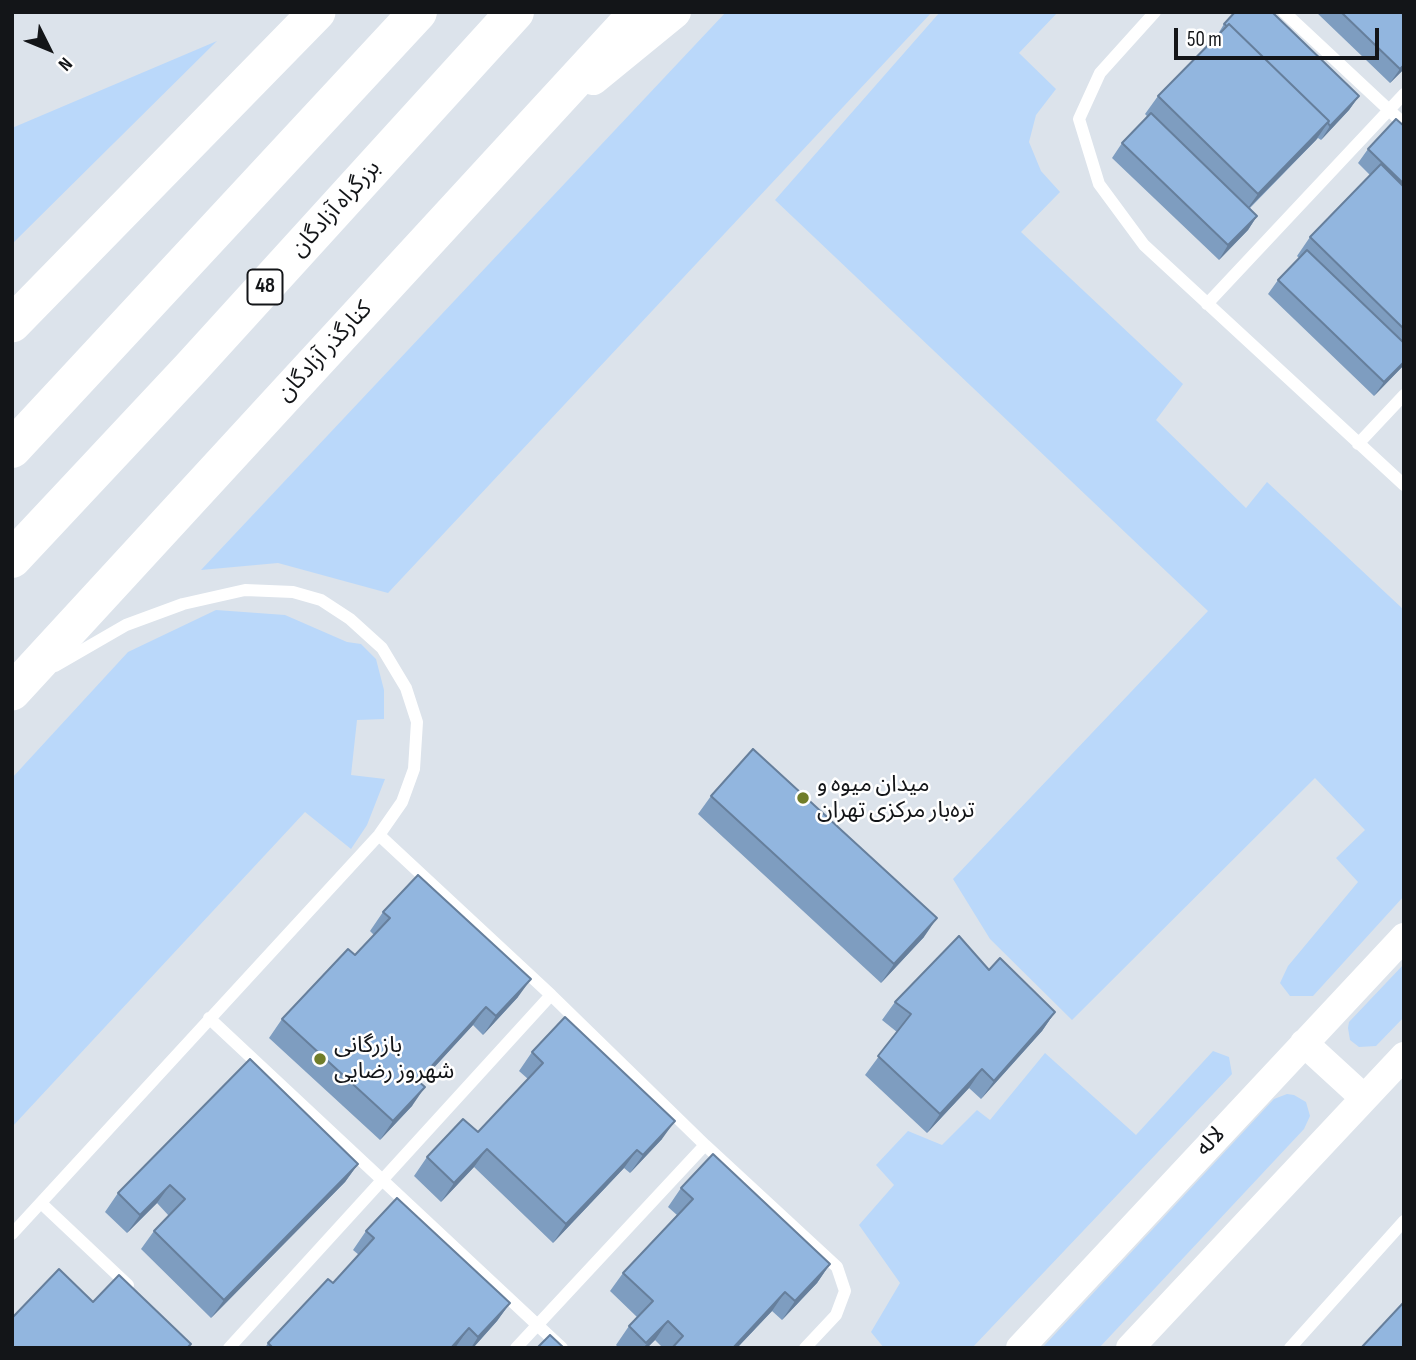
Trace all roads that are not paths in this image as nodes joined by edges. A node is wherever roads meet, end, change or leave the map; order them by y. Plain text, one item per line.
1 (317, 12) edge
2 (418, 12) edge
3 (515, 12) edge
4 (639, 12) edge
5 (675, 12) edge
6 (1155, 12) edge
7 (1283, 12) edge
8 (1404, 94) edge
9 (1389, 110) junction
10 (1404, 124) edge
11 (527, 133) junction
12 (1207, 304) junction
13 (12, 324) edge
14 (1404, 395) edge
15 (1358, 444) junction
16 (12, 449) edge
17 (1404, 485) edge
18 (12, 559) edge
19 (14, 691) edge
20 (379, 835) junction
21 (1404, 937) edge
22 (551, 995) junction
23 (209, 1018) junction
24 (1304, 1043) junction
25 (1404, 1056) edge
26 (1364, 1098) junction
27 (705, 1145) junction
28 (382, 1180) junction
29 (41, 1203) junction
30 (1404, 1221) edge
31 (12, 1234) edge
32 (137, 1293) edge
33 (537, 1325) junction
34 (229, 1348) edge
35 (516, 1348) edge
36 (562, 1348) edge
37 (805, 1348) edge
38 (1020, 1348) edge
39 (1130, 1348) edge
40 (1290, 1348) edge

1 - 13 main road
2 - 16 highway
3 - 18 highway, بزرگراه آزادگان / 48
4 - 11 main road, کنارگذر آزادگان
5 - 11 main road
6 - 12 lane
7 - 9 lane
8 - 9 lane
9 - 10 lane
9 - 12 lane
11 - 19 main road, کنارگذر آزادگان
12 - 15 lane
14 - 15 lane
15 - 17 lane
19 - 20 lane
20 - 22 lane
20 - 23 lane
21 - 24 street, لاله
22 - 27 lane
22 - 28 lane
23 - 28 lane
23 - 29 lane
24 - 26 street
24 - 38 street, لاله
25 - 26 street
26 - 39 street
27 - 33 lane
27 - 37 lane
28 - 33 lane
28 - 34 lane
29 - 31 lane
29 - 32 lane
30 - 40 lane
33 - 35 lane
33 - 36 lane

